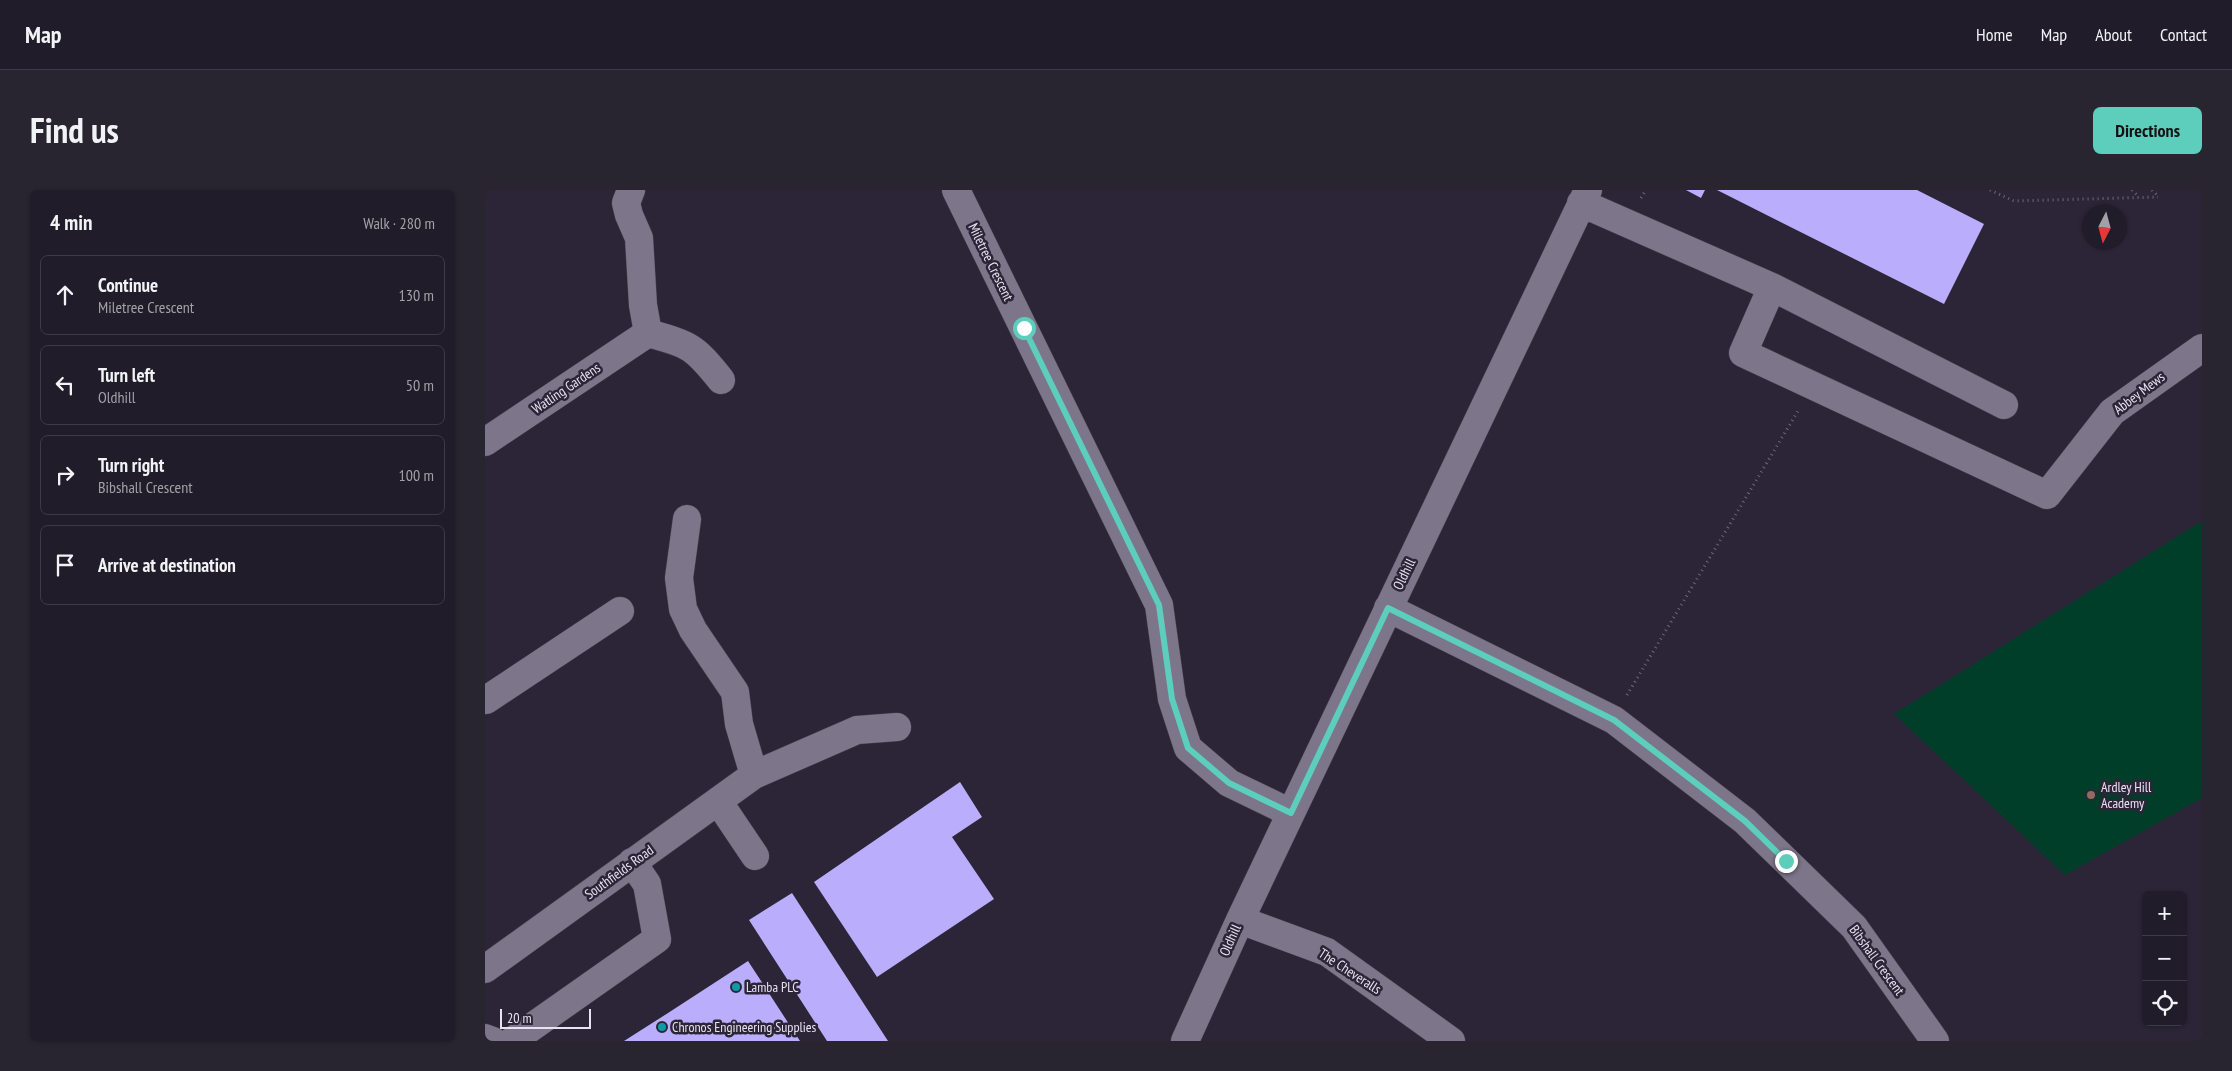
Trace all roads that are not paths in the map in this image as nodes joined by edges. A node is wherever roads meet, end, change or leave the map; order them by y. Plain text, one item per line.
1 (631, 190) edge
2 (956, 190) edge
3 (1585, 196) edge
4 (1772, 287) junction
5 (647, 333) junction
6 (2202, 348) edge
7 (721, 380) dead end
8 (2005, 405) dead end
9 (485, 442) edge
10 (687, 518) dead end
11 (1388, 608) junction
12 (620, 611) dead end
13 (485, 700) edge
14 (897, 727) dead end
15 (754, 775) junction
16 (718, 801) junction
17 (1291, 813) junction
18 (755, 856) dead end
19 (632, 862) junction
20 (1240, 920) junction
21 (485, 969) edge
22 (485, 1038) edge
23 (493, 1041) edge
24 (512, 1041) edge
25 (1185, 1041) edge
26 (1451, 1041) edge
27 (1935, 1041) edge

1 - 5 street
2 - 17 street, Miletree Crescent
3 - 4 street
3 - 11 street, Oldhill
4 - 6 street, Abbey Mews
4 - 8 street
5 - 7 street
5 - 9 street, Watling Gardens
10 - 15 street
11 - 17 street, Oldhill
11 - 27 street, Bibshall Crescent
12 - 13 street
14 - 15 street, Southfields Road
15 - 16 street, Southfields Road
16 - 18 street
16 - 19 street, Southfields Road
17 - 20 street, Oldhill
19 - 21 street, Southfields Road
19 - 24 street
20 - 25 street, Oldhill
20 - 26 street, The Cheveralls
22 - 23 street

